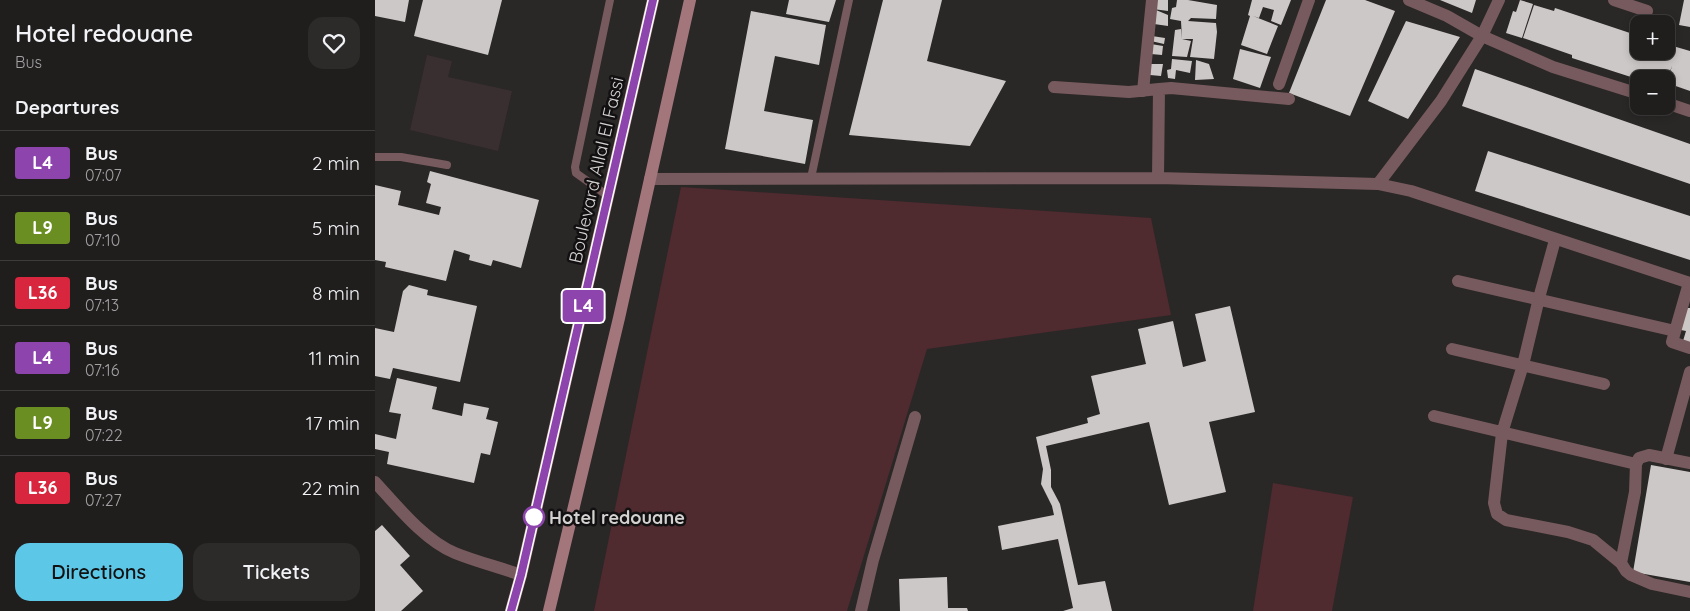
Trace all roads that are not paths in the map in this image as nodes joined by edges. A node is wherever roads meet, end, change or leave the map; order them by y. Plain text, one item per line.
1 (610, 0) edge
2 (653, 0) edge
3 (690, 0) edge
4 (849, 0) edge
5 (1152, 0) edge
6 (1309, 0) edge
7 (1409, 0) edge
8 (1499, 0) edge
9 (1614, 0) edge
10 (1647, 11) dead end
11 (1482, 36) junction
12 (1279, 84) dead end
13 (1054, 87) dead end
14 (1159, 89) junction
15 (1630, 91) edge
16 (1143, 92) junction
17 (1289, 99) dead end
18 (1675, 106) edge
19 (1690, 111) edge
20 (375, 157) edge
21 (447, 165) dead end
22 (811, 178) junction
23 (1158, 178) junction
24 (649, 179) junction
25 (1378, 184) junction
26 (608, 196) junction
27 (1555, 240) junction
28 (1457, 281) dead end
29 (1690, 283) edge
30 (1539, 298) junction
31 (1675, 331) junction
32 (1690, 348) edge
33 (1452, 349) dead end
34 (1523, 365) junction
35 (1690, 372) edge
36 (1604, 384) dead end
37 (1434, 416) dead end
38 (915, 417) dead end
39 (1502, 433) junction
40 (1666, 459) junction
41 (1690, 463) edge
42 (1636, 464) junction
43 (375, 482) edge
44 (1621, 563) junction
45 (521, 575) junction
46 (1690, 592) edge
47 (511, 611) edge
48 (549, 611) edge
49 (861, 611) edge

1 - 26 lane
2 - 26 main road, Boulevard Allal El Fassi
3 - 24 main road
4 - 22 lane
5 - 16 street
6 - 12 street
7 - 11 street
8 - 11 street
9 - 10 street
11 - 15 street
11 - 25 street
13 - 16 street
14 - 16 street
14 - 17 street
14 - 23 street
18 - 19 street
20 - 21 lane
22 - 23 street
22 - 24 street
23 - 25 street
24 - 48 main road
25 - 27 street
26 - 45 main road, Boulevard Allal El Fassi
27 - 29 street
27 - 30 street
28 - 30 street
29 - 31 street
30 - 31 street
30 - 34 street
31 - 32 street
33 - 34 street
34 - 36 street
34 - 39 street
35 - 40 street
37 - 39 street
38 - 49 street
39 - 42 street
39 - 44 street
40 - 41 street
40 - 42 street
42 - 44 street
43 - 45 street
44 - 46 street
45 - 47 main road, Boulevard Allal El Fassi

